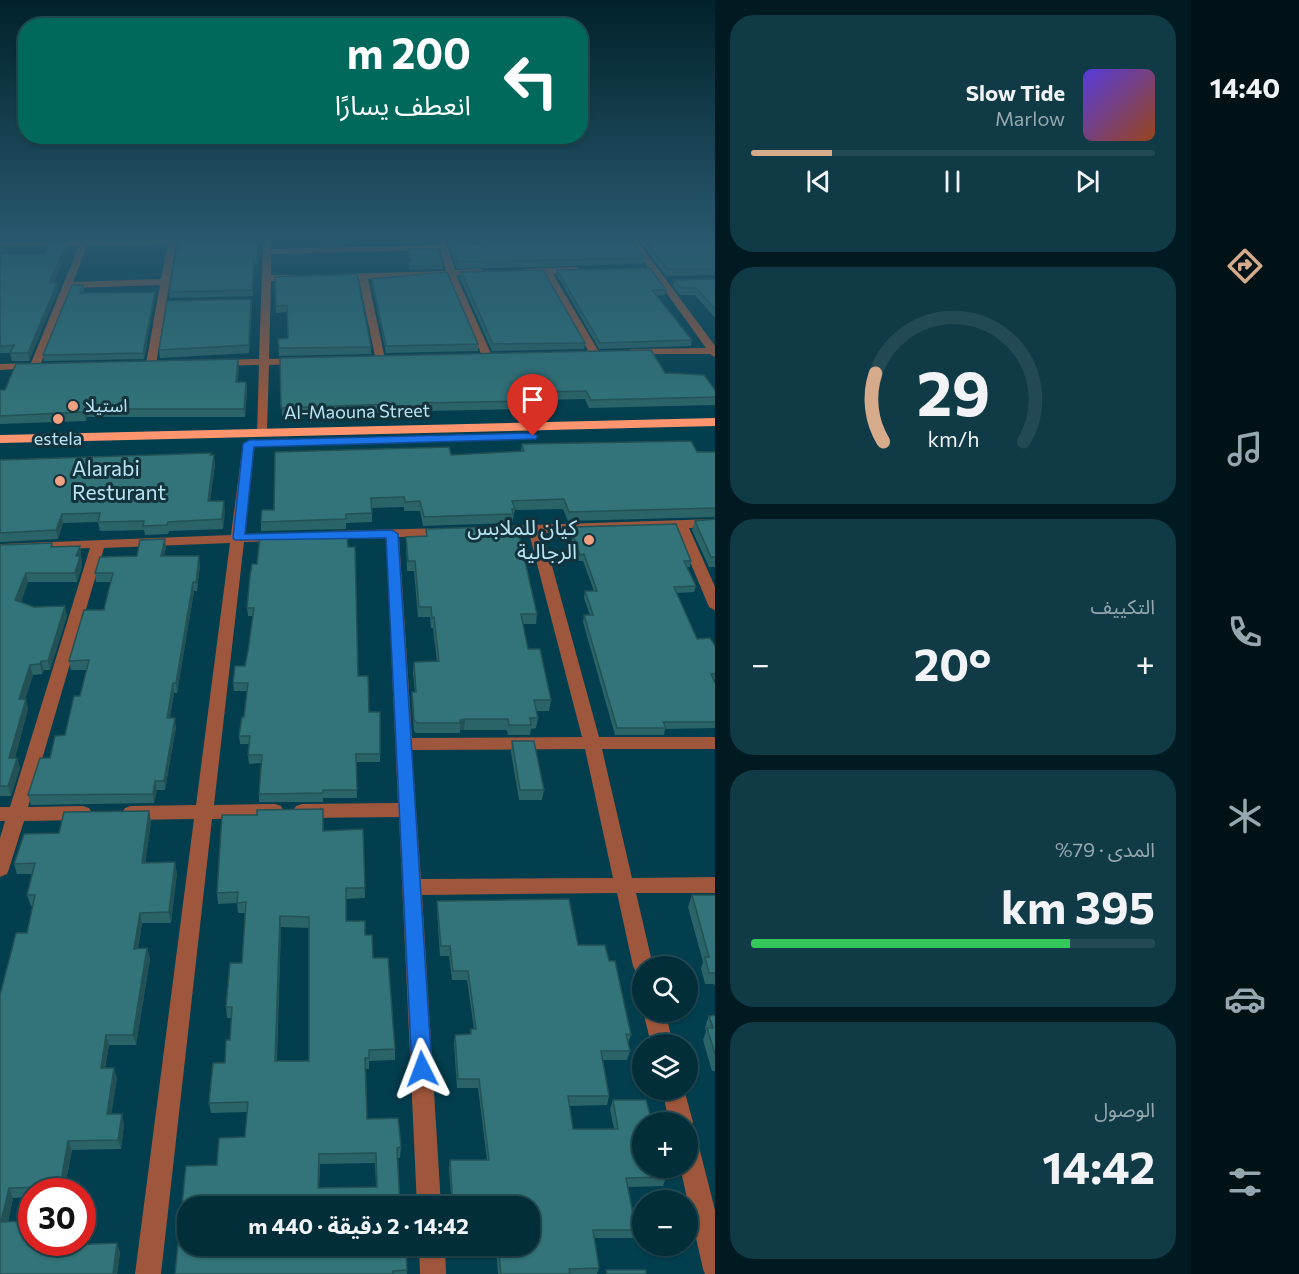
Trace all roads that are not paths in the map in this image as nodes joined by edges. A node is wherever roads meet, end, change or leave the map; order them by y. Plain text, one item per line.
1 (62, 297) edge
2 (163, 297) edge
3 (267, 297) edge
4 (367, 297) edge
5 (462, 297) edge
6 (562, 297) edge
7 (675, 297) edge
8 (256, 301) dead end
9 (267, 301) junction
10 (162, 303) junction
11 (174, 303) edge
12 (594, 352) junction
13 (606, 352) edge
14 (617, 352) edge
15 (582, 353) edge
16 (715, 353) edge
17 (499, 355) edge
18 (475, 356) edge
19 (487, 356) junction
20 (392, 358) edge
21 (368, 359) edge
22 (380, 359) junction
23 (310, 361) edge
24 (264, 362) junction
25 (207, 363) edge
26 (140, 364) edge
27 (35, 366) junction
28 (46, 366) edge
29 (0, 367) edge
30 (715, 422) edge
31 (715, 432) edge
32 (255, 438) junction
33 (0, 439) edge
34 (0, 449) edge
35 (715, 523) edge
36 (681, 524) junction
37 (535, 529) junction
38 (487, 530) edge
39 (463, 531) edge
40 (392, 534) junction
41 (310, 536) edge
42 (286, 537) edge
43 (239, 538) junction
44 (98, 544) junction
45 (0, 548) edge
46 (715, 605) edge
47 (592, 743) junction
48 (404, 744) junction
49 (715, 744) edge
50 (407, 810) junction
51 (206, 812) junction
52 (9, 814) edge
53 (0, 869) edge
54 (623, 885) junction
55 (715, 885) edge
56 (412, 887) junction
57 (641, 956) edge
58 (694, 1178) edge
59 (428, 1196) edge
60 (432, 1256) edge
61 (715, 1265) edge
62 (148, 1274) edge
63 (433, 1274) edge

1 - 27 street
2 - 10 street
3 - 9 street
4 - 22 street
5 - 19 street
6 - 12 street
7 - 16 street
8 - 9 street
9 - 24 street
10 - 11 street
10 - 26 street
12 - 13 street
12 - 15 street
14 - 16 street
17 - 19 street
18 - 19 street
20 - 22 street
21 - 22 street
23 - 24 street
24 - 25 street
24 - 32 street
27 - 28 street
27 - 29 street
30 - 32 highway, Al-Maouna Street
31 - 32 highway
32 - 33 highway, Al-Maouna Street
32 - 34 highway
32 - 43 street
35 - 36 street
36 - 37 street
36 - 46 street
37 - 38 street
37 - 47 street
39 - 40 street
40 - 41 street
40 - 48 street
42 - 43 street
43 - 44 street
43 - 51 street
44 - 45 street
44 - 52 street
47 - 48 street
47 - 49 street
47 - 54 street
48 - 50 street
50 - 51 street
50 - 56 street
51 - 52 street
51 - 62 street
52 - 53 street
54 - 55 street
54 - 56 street
54 - 57 street
56 - 59 street
58 - 61 street
60 - 63 street

